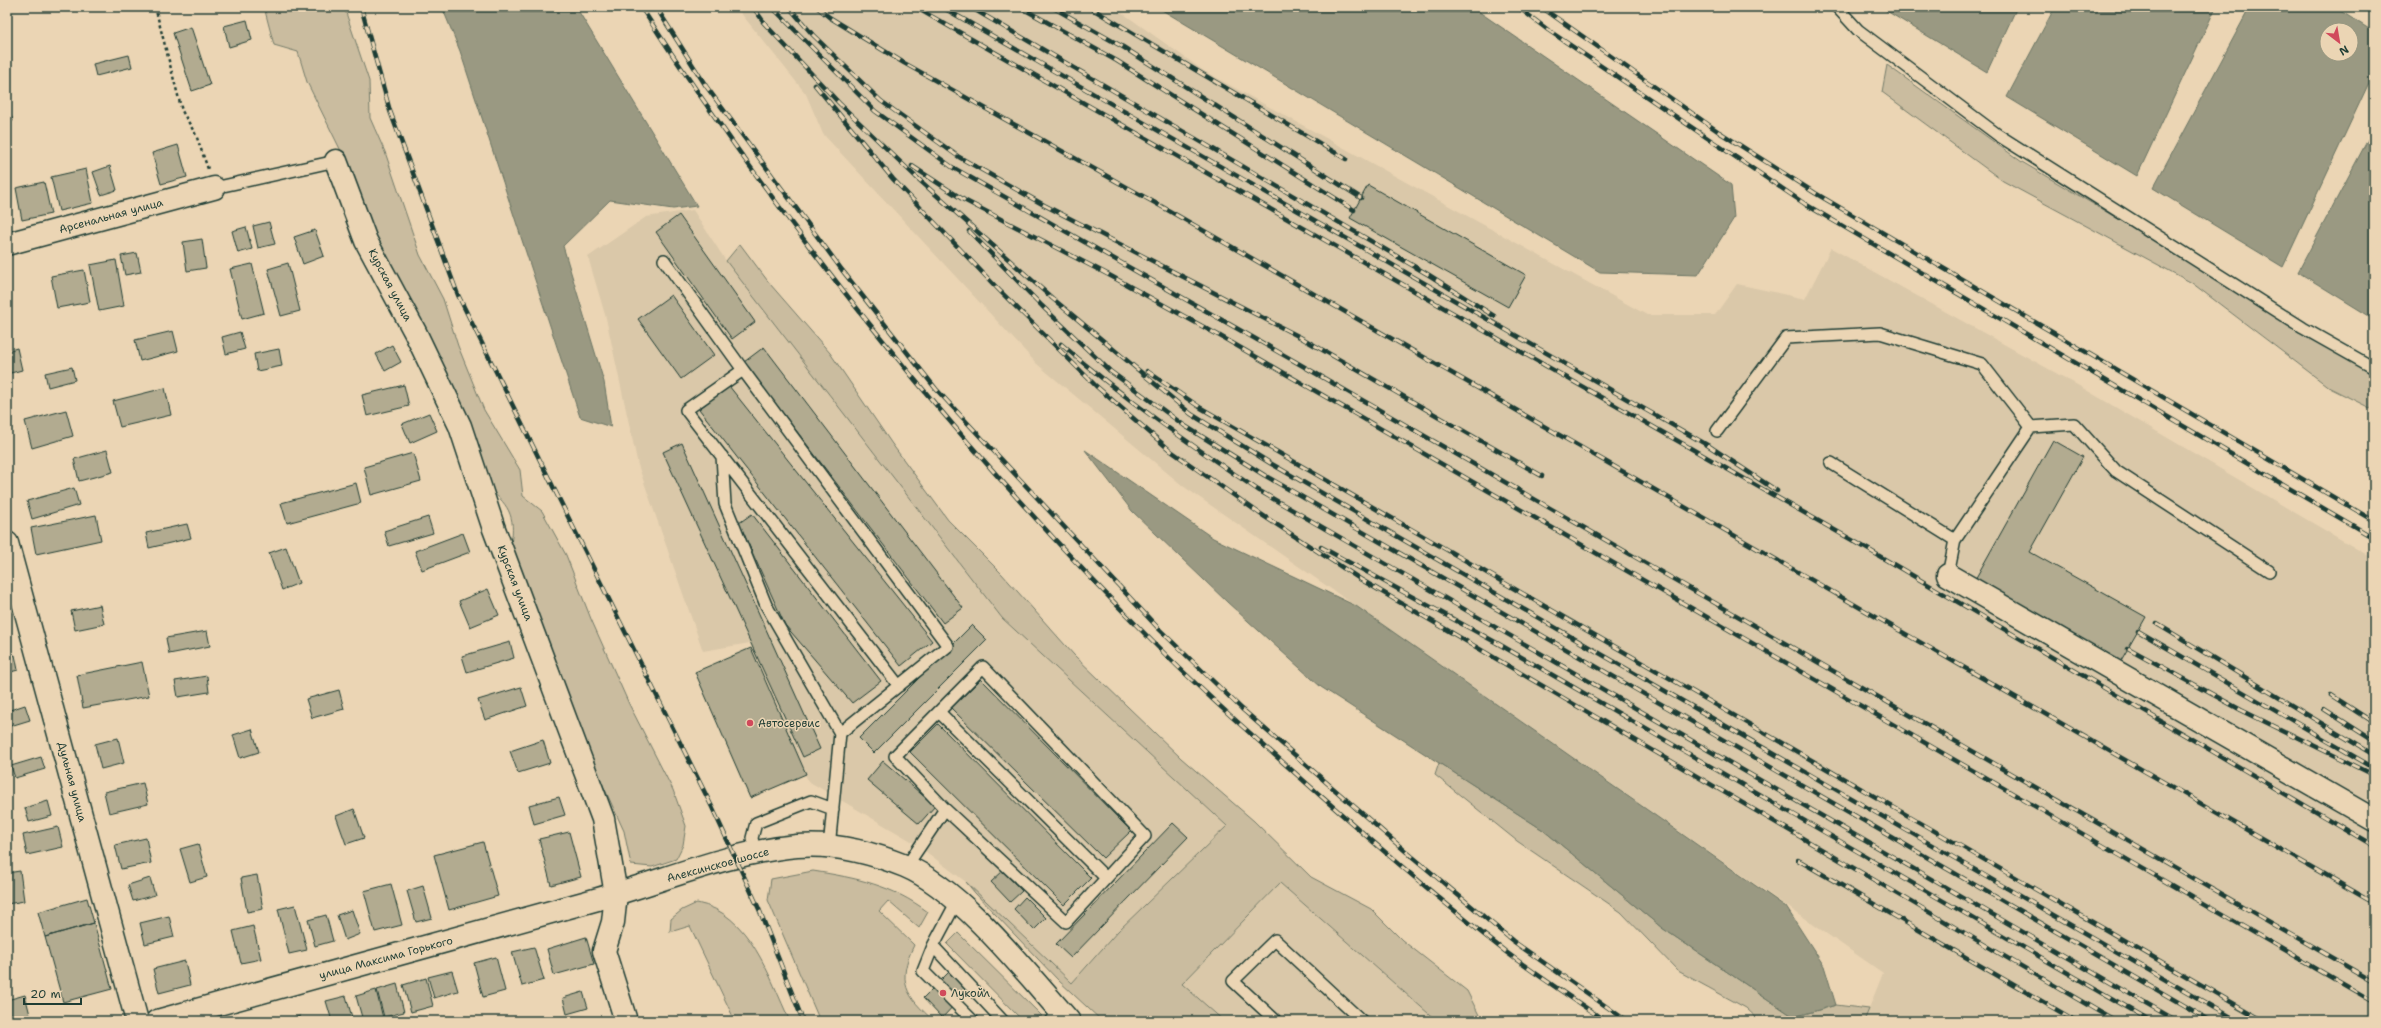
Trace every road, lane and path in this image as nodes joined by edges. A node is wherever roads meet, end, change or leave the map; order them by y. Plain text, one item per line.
1 (155, 7) edge
2 (1836, 7) edge
3 (336, 161) joint
4 (214, 188) junction
5 (7, 244) edge
6 (664, 260) dead end
7 (2374, 368) edge
8 (742, 370) junction
9 (2031, 426) junction
10 (1717, 431) dead end
11 (722, 456) junction
12 (1831, 463) dead end
13 (1955, 540) junction
14 (7, 543) edge
15 (2270, 571) dead end
16 (1948, 575) joint
17 (900, 686) junction
18 (939, 712) junction
19 (840, 733) junction
20 (833, 809) junction
21 (945, 809) junction
22 (2374, 820) edge
23 (829, 848) junction
24 (755, 852) junction
25 (906, 867) junction
26 (1106, 878) junction
27 (616, 894) junction
28 (957, 901) junction
29 (933, 946) junction
30 (1061, 1019) edge
31 (1275, 1020) edge
32 (138, 1021) edge
33 (157, 1021) edge
34 (626, 1021) edge
35 (973, 1021) edge
36 (1003, 1021) edge
37 (1362, 1021) edge

1 - 4 path
2 - 7 lane
3 - 4 lane
3 - 27 street, Курская улица
4 - 5 street, Арсенальная улица
6 - 8 lane
8 - 11 lane
8 - 17 lane
9 - 10 lane
9 - 13 lane
9 - 15 lane
11 - 17 lane
11 - 19 lane
12 - 13 lane
13 - 16 lane
14 - 32 street, Дульная улица
16 - 22 street
17 - 19 lane
18 - 21 lane
18 - 26 lane
18 - 26 lane
19 - 20 lane
20 - 23 lane
20 - 24 lane
21 - 25 lane
21 - 26 lane
23 - 24 street, Алексинское шоссе
23 - 25 street, Алексинское шоссе
24 - 27 street, Алексинское шоссе
25 - 28 street, Алексинское шоссе
27 - 33 street, улица Максима Горького
27 - 34 street, Курская улица
28 - 29 lane
28 - 30 street, Алексинское шоссе
29 - 35 lane
29 - 36 lane
31 - 37 lane

